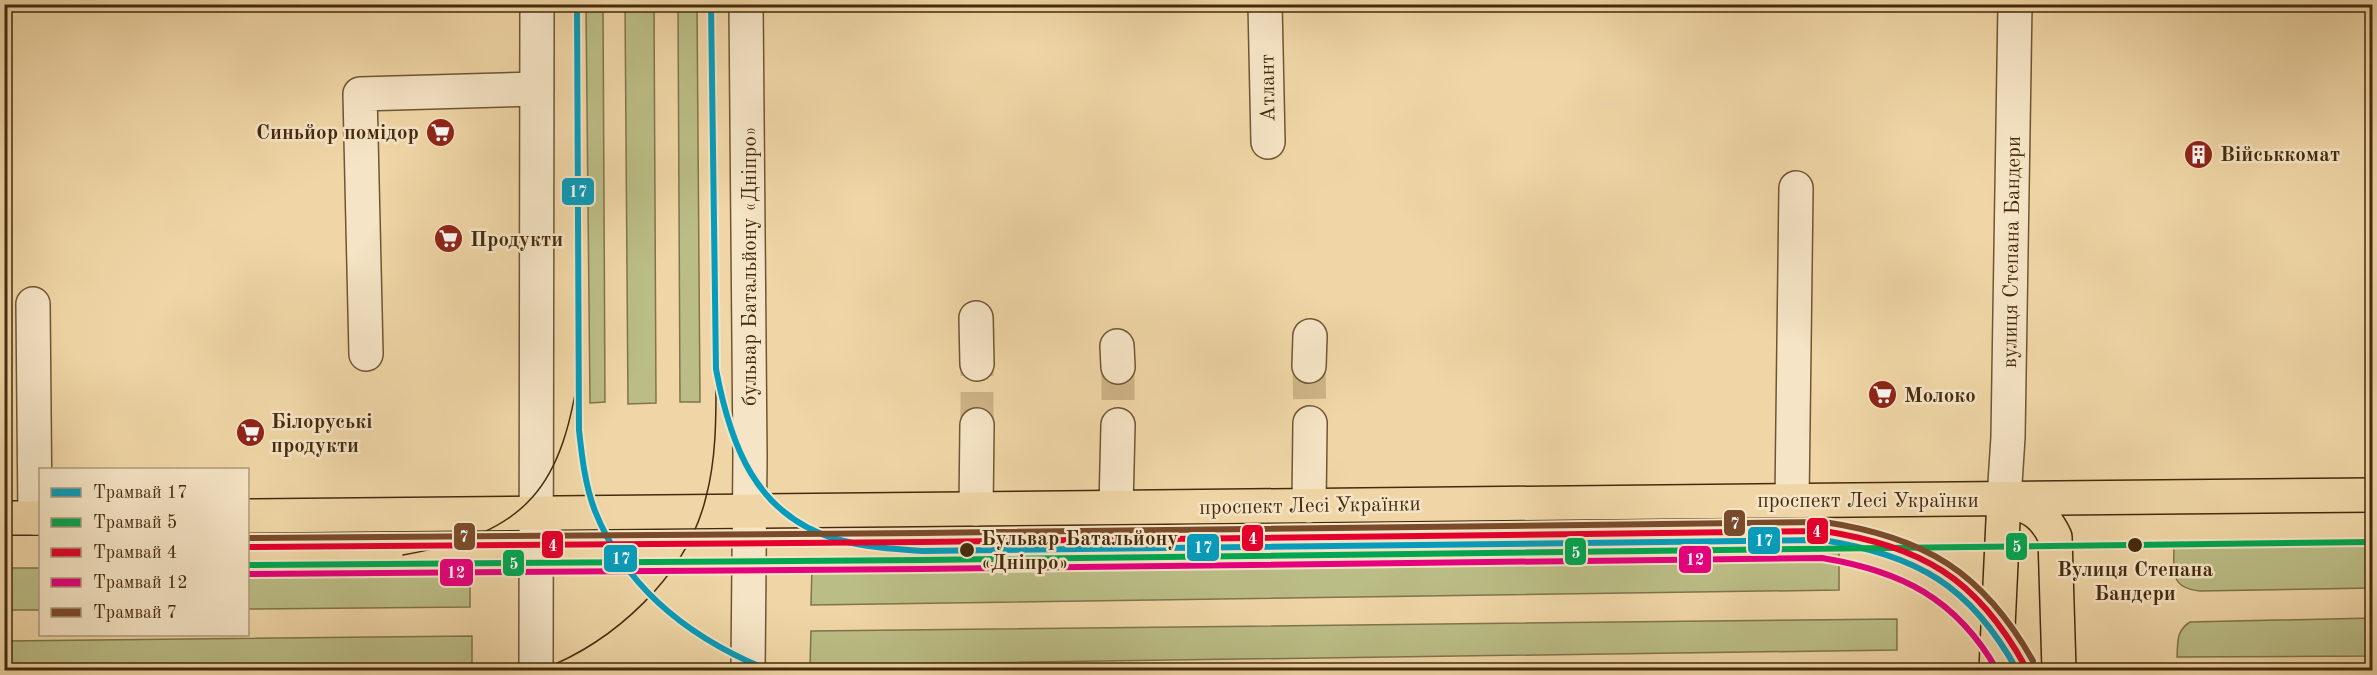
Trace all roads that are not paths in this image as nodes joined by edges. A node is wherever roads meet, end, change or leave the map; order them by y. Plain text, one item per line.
1 (537, 4) edge
2 (746, 4) edge
3 (1265, 4) edge
4 (2015, 4) edge
5 (537, 89) junction
6 (1268, 142) dead end
7 (1796, 188) dead end
8 (33, 304) dead end
9 (976, 318) dead end
10 (366, 354) dead end
11 (977, 364) tunnel mouth
12 (1310, 423) tunnel mouth
13 (977, 425) tunnel mouth
14 (1118, 425) tunnel mouth
15 (2373, 495) edge
16 (2004, 499) junction
17 (1792, 500) junction
18 (1309, 506) junction
19 (1116, 507) junction
20 (976, 509) junction
21 (749, 510) junction
22 (537, 513) junction
23 (249, 516) edge
24 (27, 518) edge
25 (536, 670) edge
26 (748, 670) edge
27 (1996, 670) edge
28 (2058, 670) edge

1 - 5 street
2 - 21 street, бульвар Батальйону «Дніпро»
3 - 6 street, Атлант
4 - 16 street, вулиця Степана Бандери
5 - 10 street
5 - 22 street
7 - 17 street
8 - 24 street
9 - 11 street
12 - 18 street
13 - 20 street
14 - 19 street
15 - 16 main road, проспект Лесі Українки
16 - 17 main road, проспект Лесі Українки
16 - 27 main road, вулиця Степана Бандери
16 - 28 main road
17 - 18 main road, проспект Лесі Українки
18 - 19 main road, проспект Лесі Українки
19 - 20 main road, проспект Лесі Українки
20 - 21 main road, проспект Лесі Українки
21 - 22 main road, проспект Лесі Українки
21 - 26 street, бульвар Батальйону «Дніпро»
22 - 23 main road, проспект Лесі Українки
22 - 25 street

